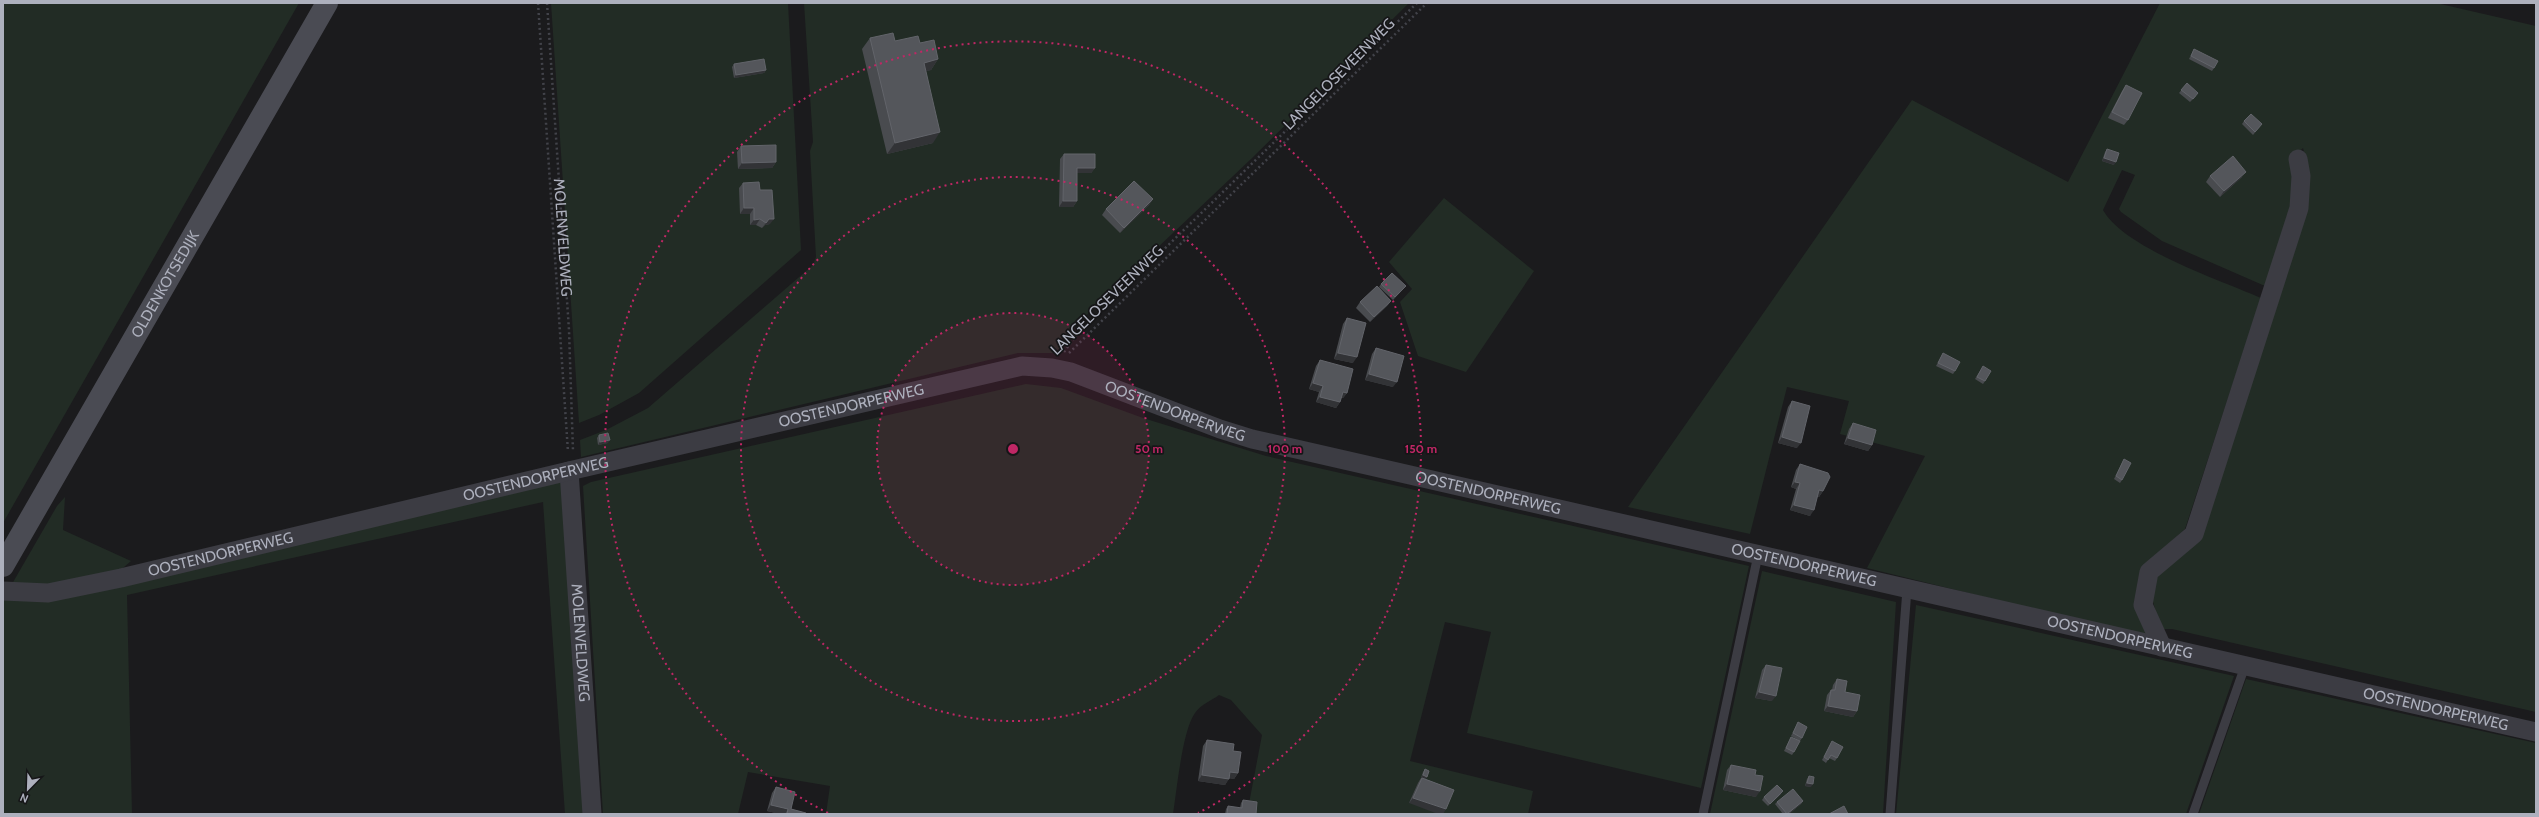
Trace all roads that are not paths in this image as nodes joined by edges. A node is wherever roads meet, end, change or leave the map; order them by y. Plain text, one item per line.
1 (327, 3) edge
2 (2298, 159) dead end
3 (569, 471) junction
4 (1758, 555) junction
5 (3, 566) edge
6 (1907, 589) junction
7 (3, 591) edge
8 (2162, 647) junction
9 (2245, 666) junction
10 (2536, 732) edge
11 (592, 814) edge
12 (1704, 814) edge
13 (1890, 814) edge
14 (2193, 814) edge

1 - 5 street, OLDENKOTSEDIJK
2 - 8 street
3 - 4 street, OOSTENDORPERWEG
3 - 7 street, OOSTENDORPERWEG
3 - 11 street, MOLENVELDWEG
4 - 6 street, OOSTENDORPERWEG
4 - 12 lane
6 - 8 street, OOSTENDORPERWEG
6 - 13 lane
8 - 9 street, OOSTENDORPERWEG
9 - 10 street, OOSTENDORPERWEG
9 - 14 lane

